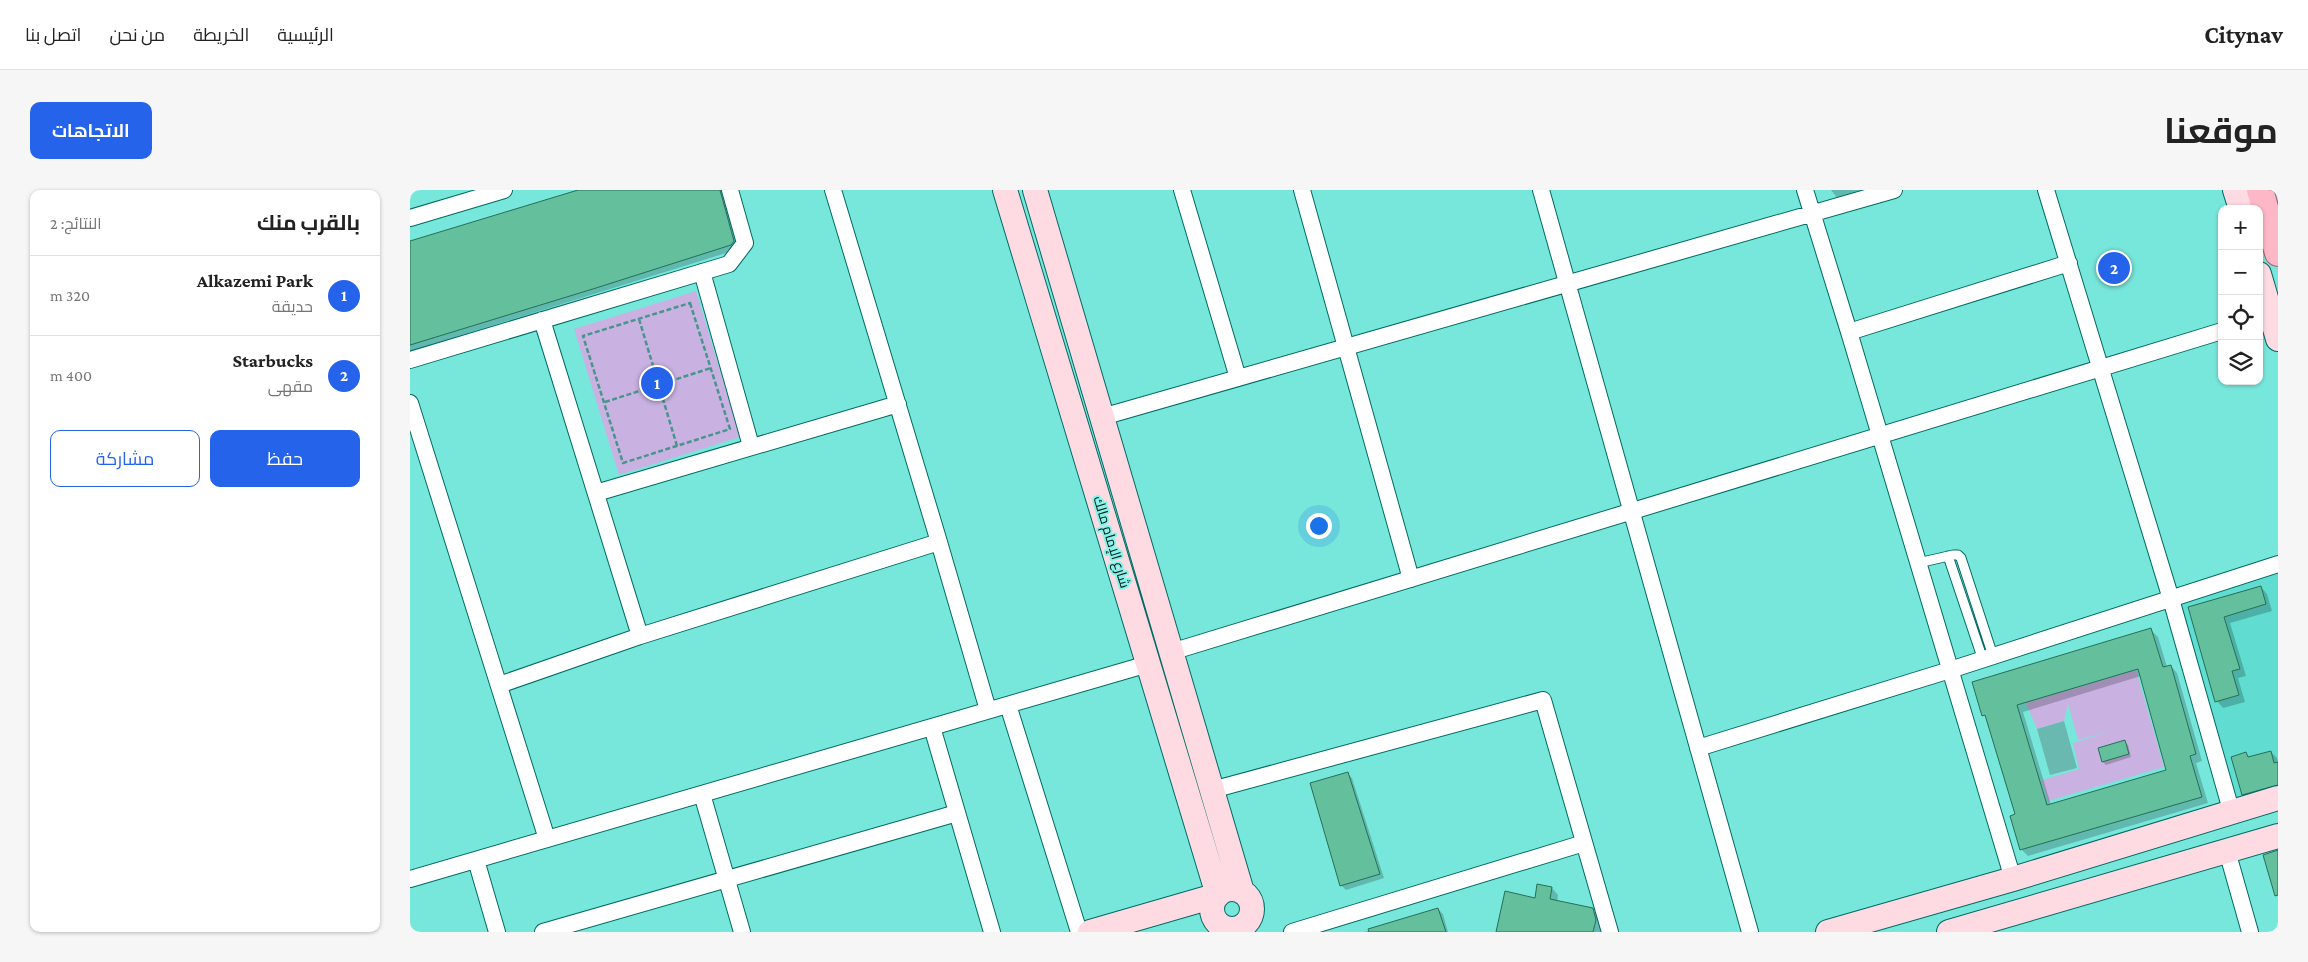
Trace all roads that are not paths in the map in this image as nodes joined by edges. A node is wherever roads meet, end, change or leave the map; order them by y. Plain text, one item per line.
1 (504, 190) edge
2 (730, 190) edge
3 (833, 190) edge
4 (1005, 190) edge
5 (1035, 190) edge
6 (1182, 190) edge
7 (1302, 190) edge
8 (1541, 190) edge
9 (1805, 190) edge
10 (1894, 190) edge
11 (2046, 190) edge
12 (2235, 190) edge
13 (2260, 190) edge
14 (2240, 205) edge
15 (1812, 214) junction
16 (410, 218) edge
17 (2278, 253) edge
18 (2069, 263) junction
19 (702, 272) junction
20 (1567, 283) junction
21 (2262, 295) edge
22 (1068, 302) junction
23 (1042, 310) junction
24 (2265, 318) edge
25 (542, 320) junction
26 (1849, 332) junction
27 (2218, 332) edge
28 (2278, 339) edge
29 (1346, 347) junction
30 (410, 360) edge
31 (2102, 368) junction
32 (1238, 378) junction
33 (410, 403) edge
34 (898, 404) junction
35 (1102, 418) junction
36 (1880, 436) junction
37 (751, 446) junction
38 (596, 493) junction
39 (1631, 511) junction
40 (940, 542) junction
41 (1918, 563) junction
42 (2278, 564) edge
43 (1411, 579) junction
44 (2171, 599) junction
45 (640, 636) junction
46 (1171, 652) junction
47 (1988, 658) junction
48 (1148, 664) junction
49 (1950, 670) junction
50 (499, 685) junction
51 (1008, 704) junction
52 (988, 710) junction
53 (932, 727) junction
54 (1698, 748) junction
55 (1212, 790) junction
56 (702, 794) junction
57 (2278, 798) edge
58 (2232, 810) junction
59 (957, 813) junction
60 (2278, 836) edge
61 (547, 839) junction
62 (1584, 843) junction
63 (2227, 851) junction
64 (476, 860) junction
65 (410, 879) edge
66 (2013, 879) junction
67 (727, 880) junction
68 (1242, 892) junction
69 (1218, 895) junction
70 (1893, 923) edge
71 (1253, 924) edge
72 (2005, 924) edge
73 (1217, 930) edge
74 (497, 932) edge
75 (543, 932) edge
76 (742, 932) edge
77 (992, 932) edge
78 (1079, 932) edge
79 (1090, 932) edge
80 (1292, 932) edge
81 (1610, 932) edge
82 (1750, 932) edge
83 (1828, 932) edge
84 (1949, 932) edge
85 (2250, 932) edge

1 - 16 street
2 - 19 street
3 - 34 street
4 - 23 street, شارع الإمام مالك
5 - 22 street, شارع الإمام مالك
6 - 32 street
7 - 29 street
8 - 20 street
9 - 15 street
10 - 15 street
11 - 18 street
12 - 14 street
13 - 17 main road
15 - 20 street
15 - 26 street
18 - 26 street
18 - 31 street
19 - 25 street
19 - 37 street
20 - 29 street
20 - 39 street
21 - 24 street
22 - 23 street
22 - 35 street, شارع الإمام مالك
23 - 48 street, شارع الإمام مالك
24 - 28 street
25 - 30 street
25 - 38 street
26 - 36 street
27 - 31 street
29 - 32 street
29 - 43 street
31 - 36 street
31 - 44 street
32 - 35 street
33 - 50 street
34 - 37 street
34 - 40 street
35 - 46 street, شارع الإمام مالك
36 - 39 street
36 - 41 street
37 - 38 street
38 - 45 street
39 - 43 street
39 - 54 street
40 - 45 street
40 - 52 street
41 - 47 lane
41 - 49 street
42 - 44 street
43 - 46 street
44 - 47 street
44 - 58 street
45 - 50 street
46 - 55 street, شارع الإمام مالك
47 - 49 street
48 - 51 street
48 - 69 street, شارع الإمام مالك
49 - 54 street
49 - 66 street
50 - 61 street
51 - 52 street
51 - 78 street
52 - 53 street
53 - 56 street
53 - 59 street
54 - 82 street
55 - 62 street
55 - 68 street, شارع الإمام مالك
56 - 61 street
56 - 67 street
57 - 58 street
58 - 66 street
59 - 67 street
59 - 77 street
60 - 63 street
61 - 64 street
62 - 80 street
62 - 81 street
63 - 72 street
63 - 85 street
64 - 65 street
64 - 74 street
66 - 70 street
67 - 75 street
67 - 76 street
68 - 69 street
68 - 71 street
69 - 73 street
69 - 79 street
70 - 83 street
71 - 73 street
72 - 84 street

